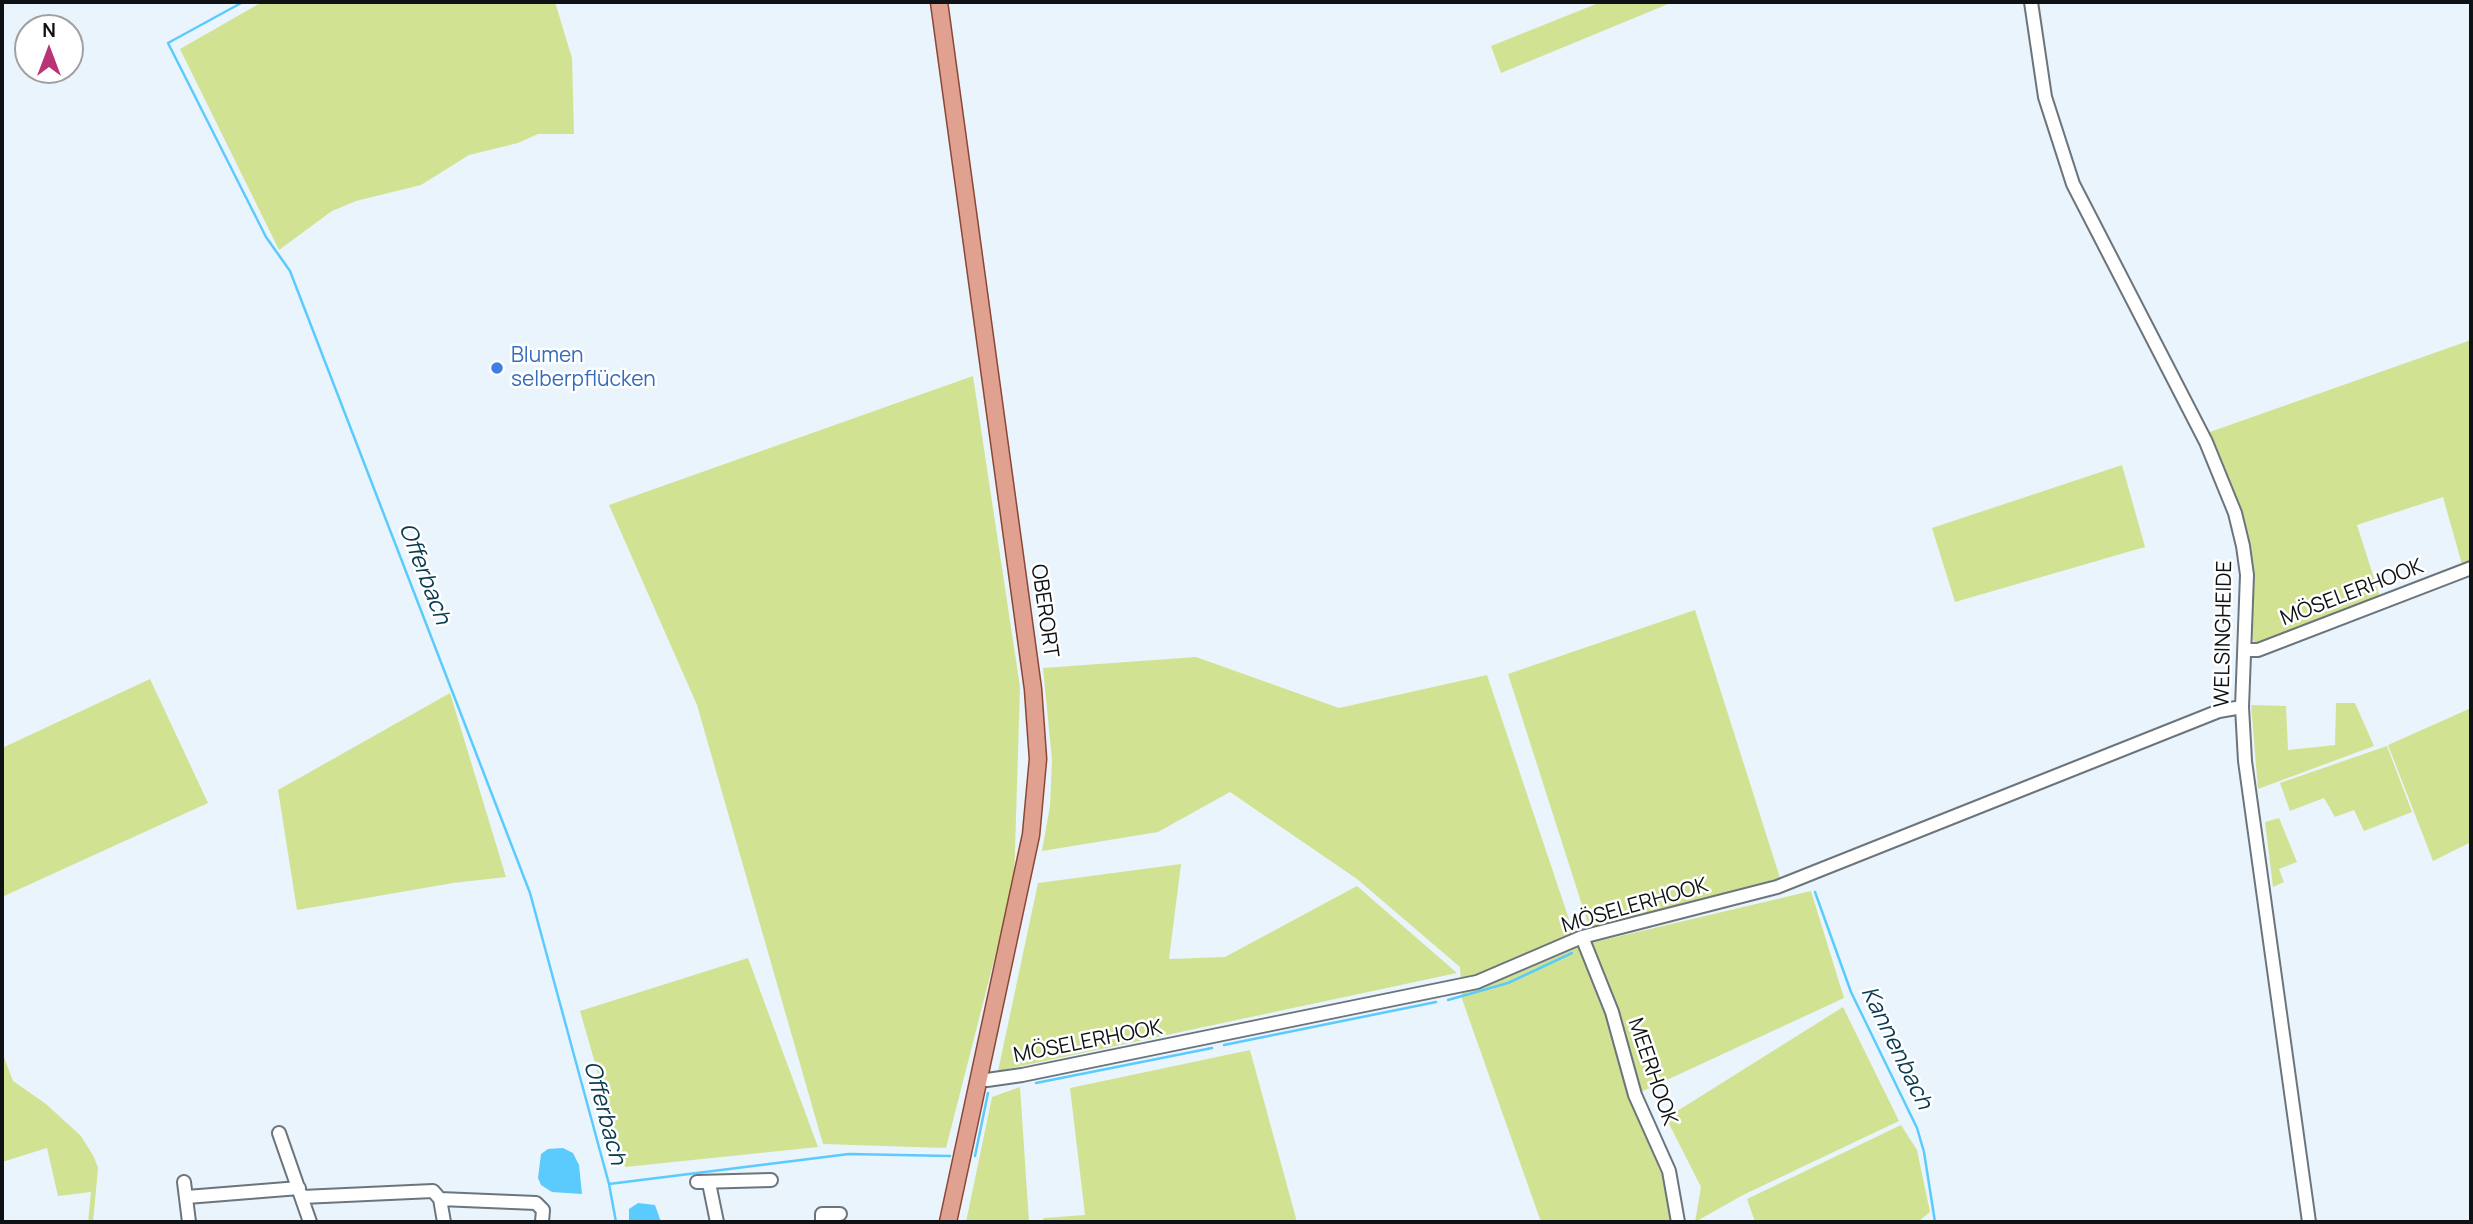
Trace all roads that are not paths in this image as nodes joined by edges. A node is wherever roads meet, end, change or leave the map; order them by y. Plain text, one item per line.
1 (939, 2) edge
2 (2031, 2) edge
3 (2471, 568) edge
4 (2245, 650) junction
5 (2242, 707) junction
6 (1582, 937) junction
7 (979, 1078) junction
8 (279, 1133) dead end
9 (771, 1180) dead end
10 (184, 1182) dead end
11 (301, 1192) junction
12 (187, 1197) junction
13 (440, 1199) junction
14 (840, 1213) dead end
15 (188, 1222) edge
16 (310, 1222) edge
17 (444, 1222) edge
18 (542, 1222) edge
19 (717, 1222) edge
20 (822, 1222) edge
21 (948, 1222) edge
22 (1678, 1222) edge
23 (2309, 1222) edge

1 - 7 main road, OBERORT
2 - 4 street, WELSINGHEIDE
3 - 4 street, MÖSELERHOOK
4 - 5 street, WELSINGHEIDE
5 - 6 street, MÖSELERHOOK
5 - 23 street, WELSINGHEIDE
6 - 7 street, MÖSELERHOOK
6 - 22 street, MEERHOOK
7 - 21 main road, OBERORT
8 - 11 street
9 - 19 street
10 - 12 street
11 - 12 street
11 - 13 street
11 - 16 street
12 - 15 street
13 - 17 street
13 - 18 street
14 - 20 street

